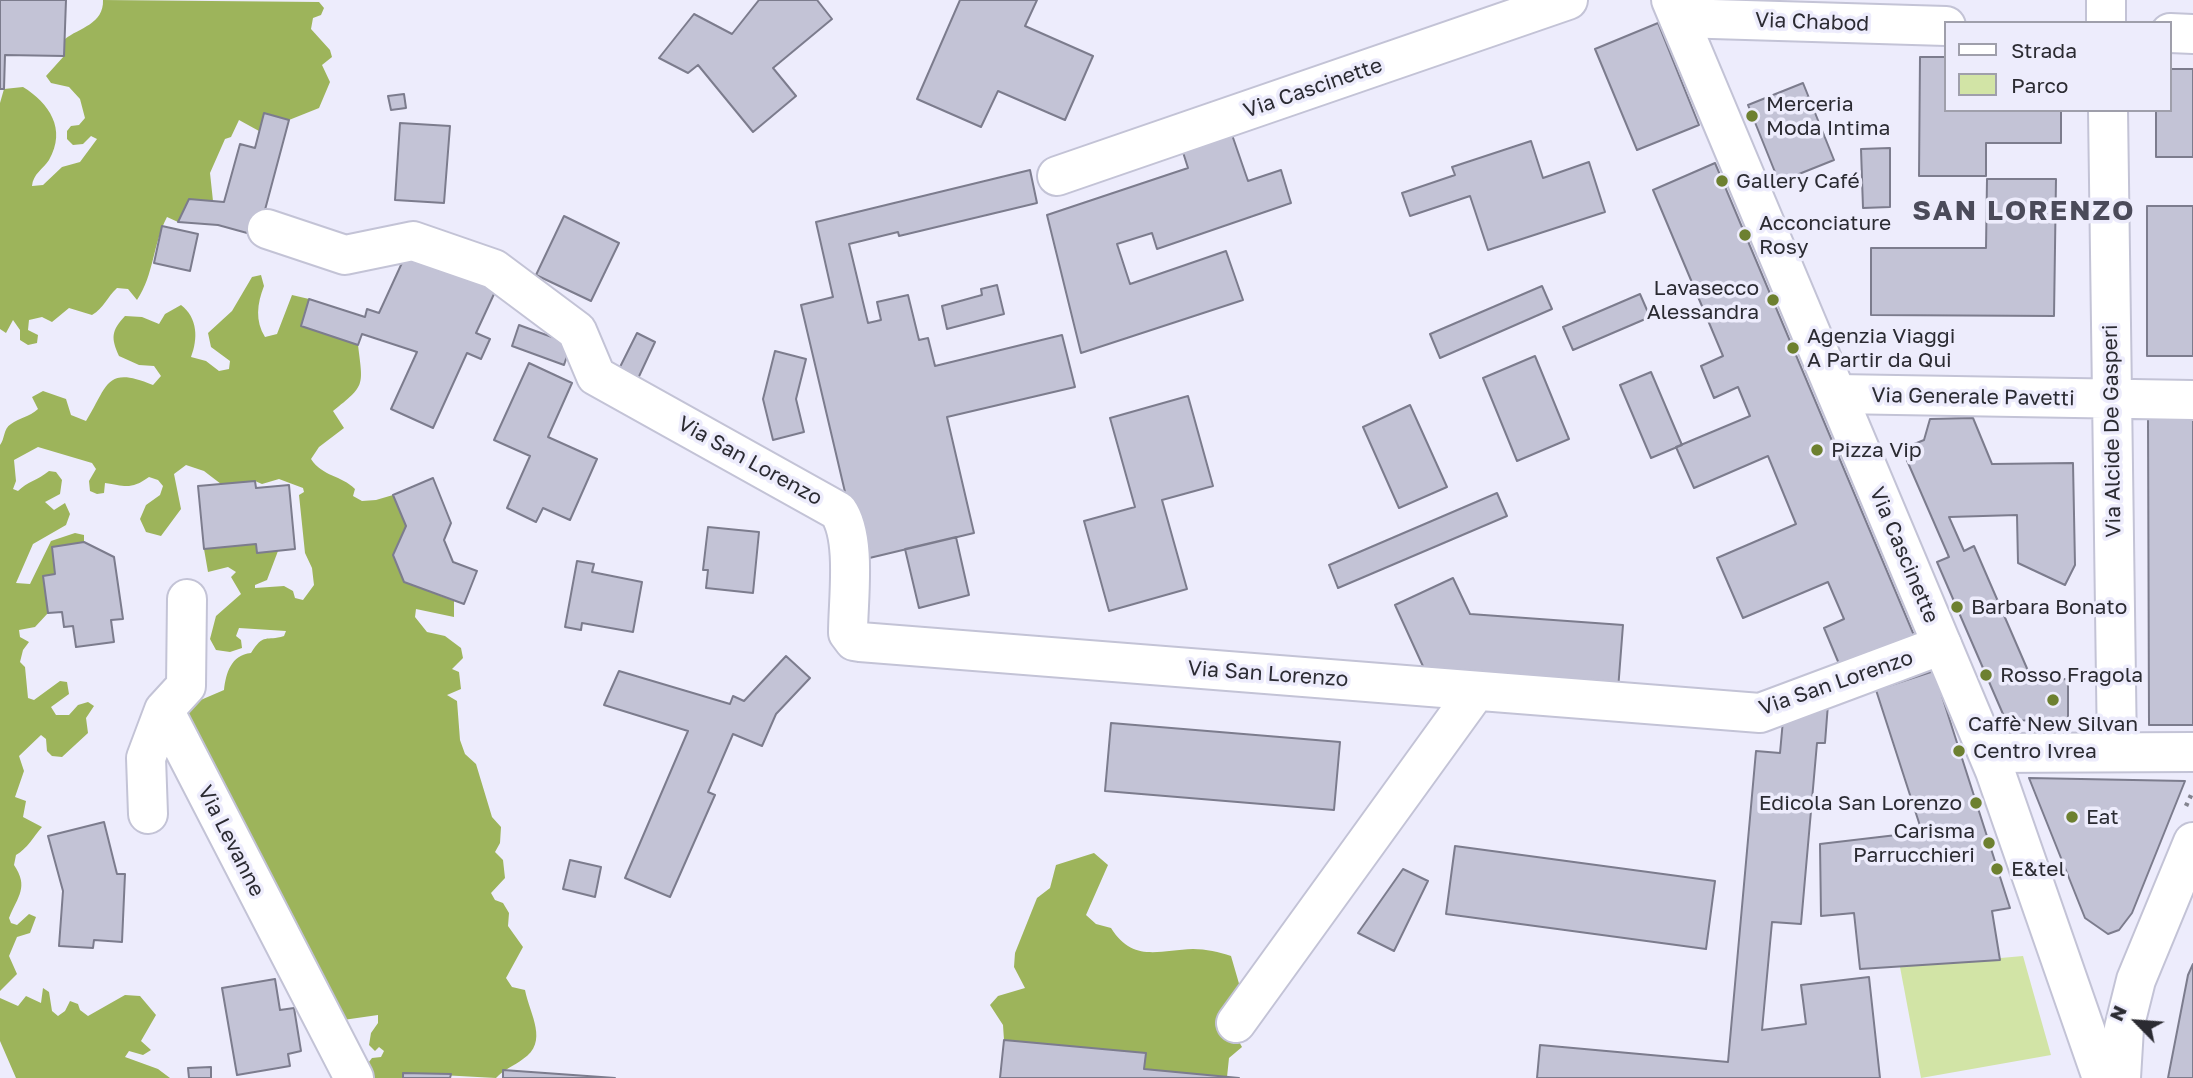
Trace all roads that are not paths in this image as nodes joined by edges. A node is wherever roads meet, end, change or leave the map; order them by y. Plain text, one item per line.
1 (1568, 0) edge
2 (2106, 0) edge
3 (1675, 9) edge
4 (2106, 21) edge
5 (1944, 26) edge
6 (2172, 33) edge
7 (2193, 34) edge
8 (2108, 112) edge
9 (1057, 176) dead end
10 (267, 229) dead end
11 (1837, 394) junction
12 (2112, 399) junction
13 (2193, 400) edge
14 (187, 599) dead end
15 (1942, 645) junction
16 (1476, 691) junction
17 (164, 710) junction
18 (2117, 752) junction
19 (2193, 752) edge
20 (1987, 753) junction
21 (148, 814) dead end
22 (2193, 842) edge
23 (1236, 1023) dead end
24 (354, 1078) edge
25 (2102, 1078) edge
26 (2121, 1078) edge

1 - 9 street, Via Cascinette
2 - 4 street
3 - 5 street, Via Chabod
3 - 11 street, Via Cascinette
6 - 7 street
8 - 12 street, Via Alcide De Gasperi
10 - 16 street, Via San Lorenzo
11 - 12 street, Via Generale Pavetti
11 - 15 street, Via Cascinette
12 - 13 street, Via Generale Pavetti
12 - 18 street, Via Alcide De Gasperi
14 - 17 street
15 - 16 street, Via San Lorenzo
15 - 20 street, Via Cascinette
16 - 23 street
17 - 21 street
17 - 24 street, Via Levanne
18 - 19 street
18 - 20 street
20 - 25 street, Via Cascinette
22 - 26 street

